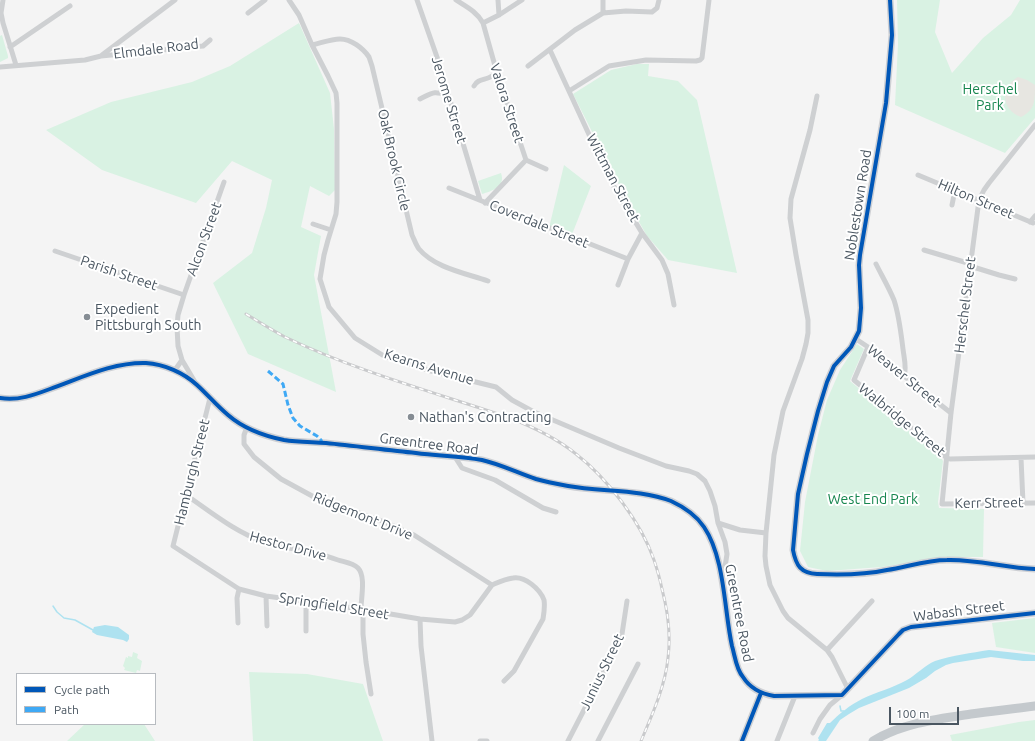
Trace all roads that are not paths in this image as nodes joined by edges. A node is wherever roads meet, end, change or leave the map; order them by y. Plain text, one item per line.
1 (3, 0) edge
2 (175, 0) edge
3 (265, 0) edge
4 (289, 0) edge
5 (417, 0) edge
6 (456, 0) edge
7 (498, 0) edge
8 (522, 0) edge
9 (603, 0) edge
10 (659, 0) edge
11 (708, 0) edge
12 (890, 0) edge
13 (70, 6) dead end
14 (248, 13) dead end
15 (603, 13) junction
16 (499, 15) junction
17 (483, 24) junction
18 (210, 40) dead end
19 (312, 46) junction
20 (10, 47) junction
21 (550, 50) junction
22 (101, 56) junction
23 (16, 65) junction
24 (528, 66) dead end
25 (0, 67) edge
26 (497, 73) junction
27 (474, 86) dead end
28 (569, 91) junction
29 (448, 95) junction
30 (817, 96) dead end
31 (420, 99) dead end
32 (1035, 125) edge
33 (526, 160) junction
34 (546, 169) dead end
35 (918, 175) dead end
36 (224, 182) dead end
37 (448, 188) dead end
38 (955, 190) junction
39 (980, 200) junction
40 (482, 201) junction
41 (952, 205) dead end
42 (1035, 216) edge
43 (313, 224) dead end
44 (331, 230) junction
45 (642, 233) junction
46 (55, 250) dead end
47 (924, 250) dead end
48 (628, 259) junction
49 (876, 264) dead end
50 (971, 265) junction
51 (1015, 278) dead end
52 (488, 281) dead end
53 (618, 285) dead end
54 (184, 295) junction
55 (674, 305) dead end
56 (856, 339) junction
57 (868, 347) junction
58 (182, 360) junction
59 (175, 370) junction
60 (904, 376) junction
61 (195, 383) junction
62 (0, 398) edge
63 (210, 398) junction
64 (951, 413) junction
65 (246, 428) junction
66 (455, 457) junction
67 (1035, 457) edge
68 (947, 458) junction
69 (1021, 458) junction
70 (186, 495) junction
71 (1035, 502) edge
72 (1023, 503) junction
73 (942, 504) joint
74 (556, 512) dead end
75 (718, 524) junction
76 (766, 533) junction
77 (174, 546) joint
78 (1035, 569) edge
79 (720, 573) junction
80 (492, 585) junction
81 (239, 590) junction
82 (266, 596) junction
83 (306, 601) junction
84 (627, 601) dead end
85 (872, 601) dead end
86 (362, 610) junction
87 (1035, 613) edge
88 (420, 619) junction
89 (238, 623) dead end
90 (267, 626) dead end
91 (306, 631) dead end
92 (827, 650) junction
93 (638, 664) dead end
94 (504, 681) dead end
95 (848, 689) junction
96 (761, 693) junction
97 (371, 694) dead end
98 (842, 695) junction
99 (795, 696) junction
100 (1035, 706) edge
101 (1035, 712) edge
102 (813, 733) dead end
103 (598, 740) edge
104 (432, 741) edge
105 (480, 741) edge
106 (487, 741) edge
107 (568, 741) edge
108 (742, 741) edge
109 (777, 741) edge
110 (873, 741) edge
111 (886, 741) edge

1 - 20 street
2 - 22 street
3 - 14 street
4 - 19 street, Kearns Avenue
5 - 29 street, Jerome Street
6 - 17 street
7 - 16 street
8 - 16 street
9 - 15 street
10 - 15 street
11 - 28 street
12 - 56 main road, Noblestown Road
13 - 20 street
15 - 21 street
16 - 17 street
17 - 26 street, Valora Street
18 - 22 street, Elmdale Road
19 - 44 street, Kearns Avenue
19 - 52 street, Oak Brook Circle
20 - 23 street
21 - 24 street
21 - 28 street, Wittman Street
22 - 23 street, Elmdale Road
23 - 25 street, Elmdale Road
26 - 27 street
26 - 33 street, Valora Street
28 - 45 street, Wittman Street
29 - 31 street
29 - 40 street, Jerome Street
30 - 76 street
32 - 39 street, Herschel Street
33 - 34 street, Valora Street
33 - 40 street
35 - 38 street, Hilton Street
36 - 54 street, Alcon Street
37 - 40 street, Coverdale Street
38 - 39 street, Hilton Street
38 - 41 street
39 - 42 street, Hilton Street
39 - 50 street, Herschel Street
40 - 48 street, Coverdale Street
43 - 44 street
44 - 75 street, Kearns Avenue
45 - 48 street
45 - 55 street, Wittman Street
46 - 54 street, Parish Street
47 - 50 street
48 - 53 street
49 - 60 street
50 - 51 street
50 - 64 street, Herschel Street
54 - 58 street, Alcon Street
56 - 57 street, Weaver Street
56 - 78 main road, Noblestown Road
57 - 60 street, Weaver Street
57 - 68 street, Walbridge Street
58 - 59 street
58 - 61 street, Alcon Street
59 - 61 main road, Greentree Road
59 - 62 main road, Greentree Road
60 - 64 street, Weaver Street
61 - 63 main road, Greentree Road
63 - 65 main road, Greentree Road
63 - 70 street, Hamburgh Street
64 - 68 street, Herschel Street
65 - 66 main road, Greentree Road
65 - 80 street, Ridgemont Drive
66 - 74 street
66 - 79 main road, Greentree Road
67 - 69 street, Walbridge Street
68 - 69 street, Walbridge Street
68 - 73 street, Herschel Street
69 - 72 street
70 - 77 street, Hamburgh Street
70 - 86 street, Hestor Drive
71 - 72 street, Kerr Street
72 - 73 street, Kerr Street
75 - 76 street
75 - 79 street, Kearns Avenue
76 - 92 street
77 - 81 street, Springfield Street
79 - 96 main road, Greentree Road
80 - 88 street, Springfield Street
80 - 94 street
81 - 82 street, Springfield Street
81 - 89 street
82 - 83 street, Springfield Street
82 - 90 street
83 - 86 street, Springfield Street
83 - 91 street
84 - 107 street, Junius Street
85 - 92 street
86 - 88 street, Springfield Street
86 - 97 street, Hestor Drive
87 - 95 main road, Wabash Street
88 - 104 street
92 - 95 street
93 - 103 street
95 - 98 main road, Wabash Street
96 - 99 main road
96 - 108 street
98 - 99 main road
98 - 102 street, Wabash Street
99 - 109 street
100 - 110 highway
101 - 111 highway
105 - 106 street

